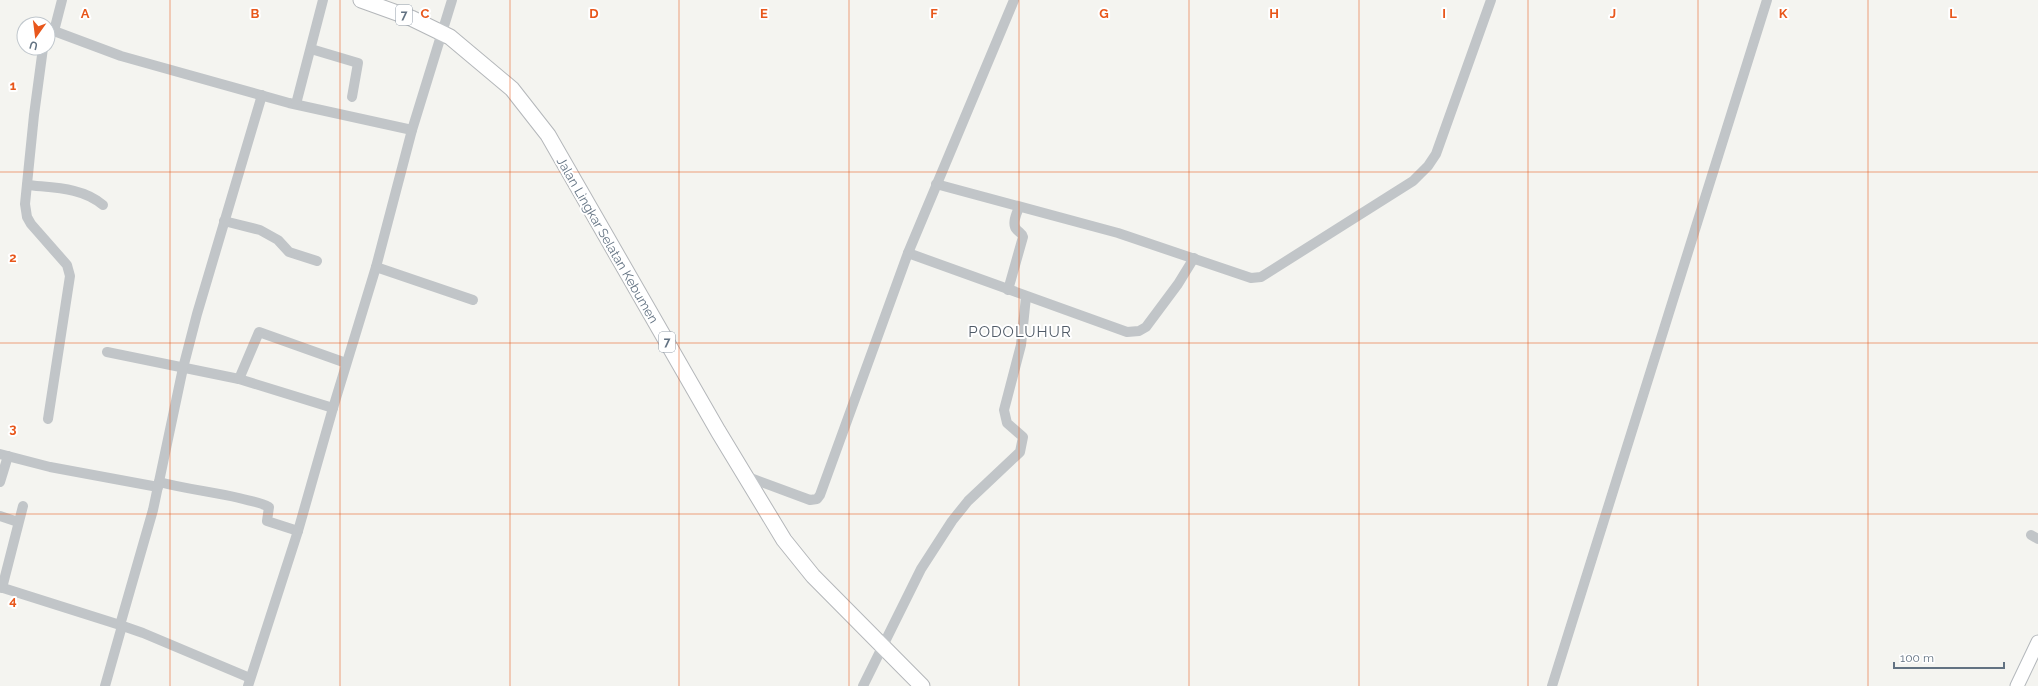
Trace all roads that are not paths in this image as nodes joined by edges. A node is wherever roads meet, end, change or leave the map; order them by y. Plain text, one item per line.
1 (62, 0) edge
2 (323, 0) edge
3 (362, 0) edge
4 (452, 0) edge
5 (1014, 0) edge
6 (1491, 0) edge
7 (1767, 0) edge
8 (56, 18) edge
9 (446, 34) junction
10 (56, 35) edge
11 (312, 49) junction
12 (42, 56) edge
13 (262, 95) junction
14 (352, 97) dead end
15 (296, 104) junction
16 (412, 130) junction
17 (936, 184) junction
18 (27, 185) junction
19 (103, 205) dead end
20 (1019, 206) junction
21 (224, 221) junction
22 (908, 253) junction
23 (1194, 258) junction
24 (317, 261) dead end
25 (376, 267) junction
26 (1008, 290) junction
27 (1026, 297) junction
28 (472, 300) dead end
29 (107, 352) dead end
30 (346, 363) junction
31 (183, 368) junction
32 (239, 379) junction
33 (333, 408) junction
34 (48, 419) dead end
35 (4, 455) edge
36 (745, 476) junction
37 (0, 482) edge
38 (158, 484) junction
39 (23, 506) dead end
40 (0, 516) edge
41 (18, 522) junction
42 (298, 531) junction
43 (1, 588) edge
44 (121, 626) junction
45 (2038, 642) edge
46 (882, 648) junction
47 (249, 682) edge
48 (105, 686) edge
49 (863, 686) edge
50 (922, 686) edge
51 (1552, 686) edge
52 (2017, 686) edge

1 - 8 street
2 - 11 street
3 - 9 highway, Jalan Lingkar Selatan Kebumen / 7
4 - 9 street
5 - 17 street
6 - 23 street
7 - 51 street
9 - 16 street
9 - 36 highway, Jalan Lingkar Selatan Kebumen / 7
10 - 13 street
11 - 14 street
11 - 15 street
12 - 18 street
13 - 15 street
13 - 21 street
15 - 16 street
16 - 25 street
17 - 20 street
17 - 22 street
18 - 19 street
18 - 34 street
20 - 23 street
20 - 26 street
21 - 24 street
21 - 31 street
22 - 26 street
22 - 36 street
23 - 27 street
25 - 28 street
25 - 30 street
26 - 27 street
27 - 46 street
29 - 31 street
30 - 32 street
30 - 33 street
31 - 32 street
31 - 38 street
32 - 33 street
33 - 42 street
35 - 37 street
35 - 38 street
36 - 46 highway, Jalan Lingkar Selatan Kebumen / 7
38 - 42 street
38 - 44 street
39 - 41 street
40 - 41 street
41 - 43 street
42 - 47 street
43 - 44 street
44 - 47 street
44 - 48 street
45 - 52 main road
46 - 49 street
46 - 50 highway, Jalan Lingkar Selatan Kebumen / 7

